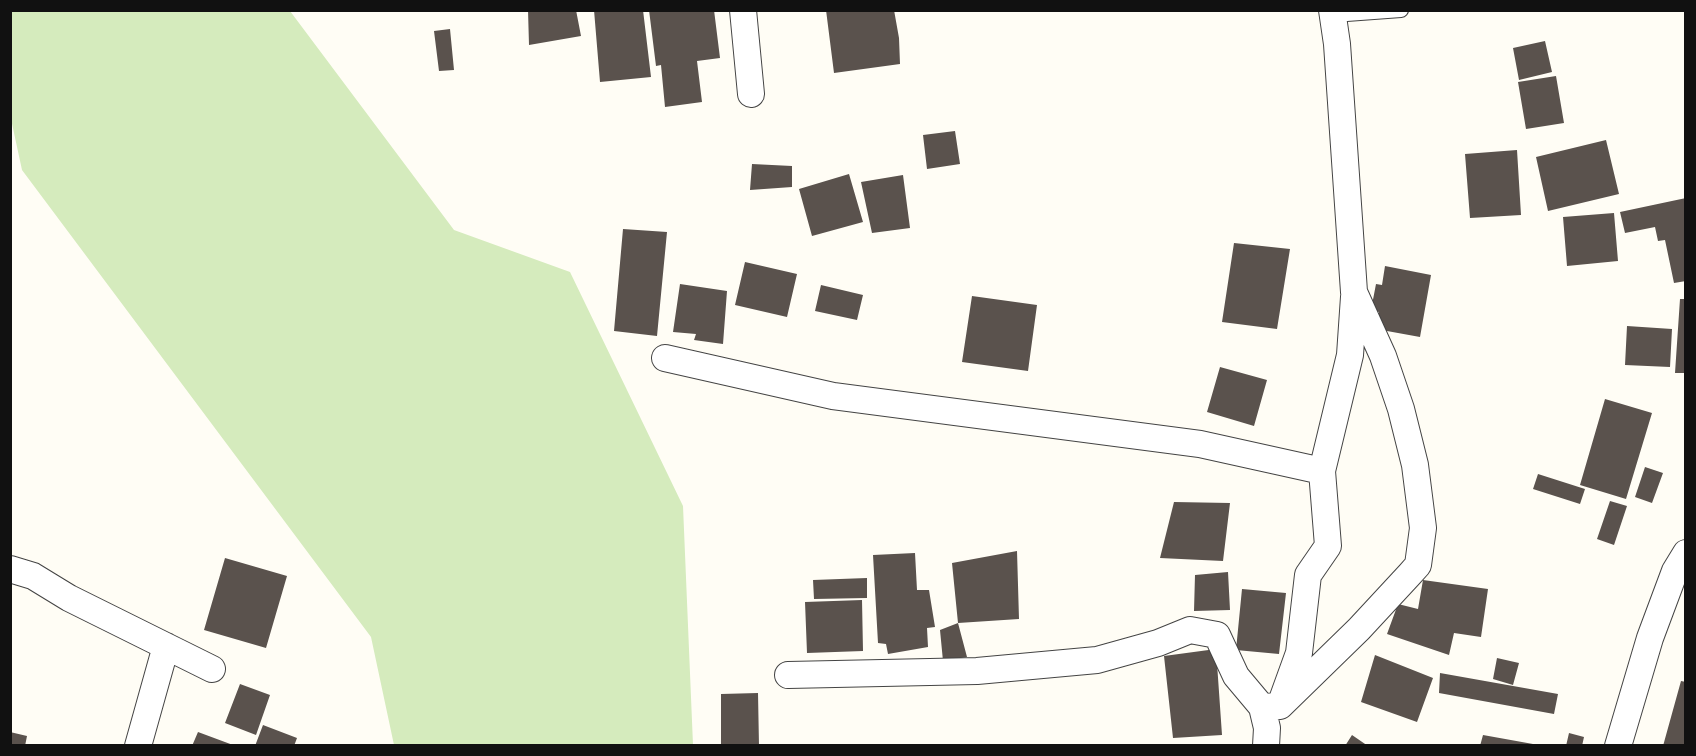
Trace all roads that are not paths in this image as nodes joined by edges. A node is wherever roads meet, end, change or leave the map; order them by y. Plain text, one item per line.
1 (743, 10) edge
2 (1401, 10) edge
3 (1333, 13) edge
4 (751, 94) dead end
5 (1354, 292) junction
6 (665, 358) dead end
7 (1322, 471) junction
8 (1686, 553) edge
9 (10, 568) edge
10 (166, 646) junction
11 (212, 669) dead end
12 (788, 675) dead end
13 (1271, 706) junction
14 (138, 746) edge
15 (1266, 746) edge
16 (1618, 746) edge

1 - 4 street
2 - 3 lane
3 - 5 street
5 - 7 street
5 - 13 street
6 - 7 street
7 - 13 street
8 - 16 street
9 - 10 street
10 - 11 street
10 - 14 street
12 - 13 street
13 - 15 street

